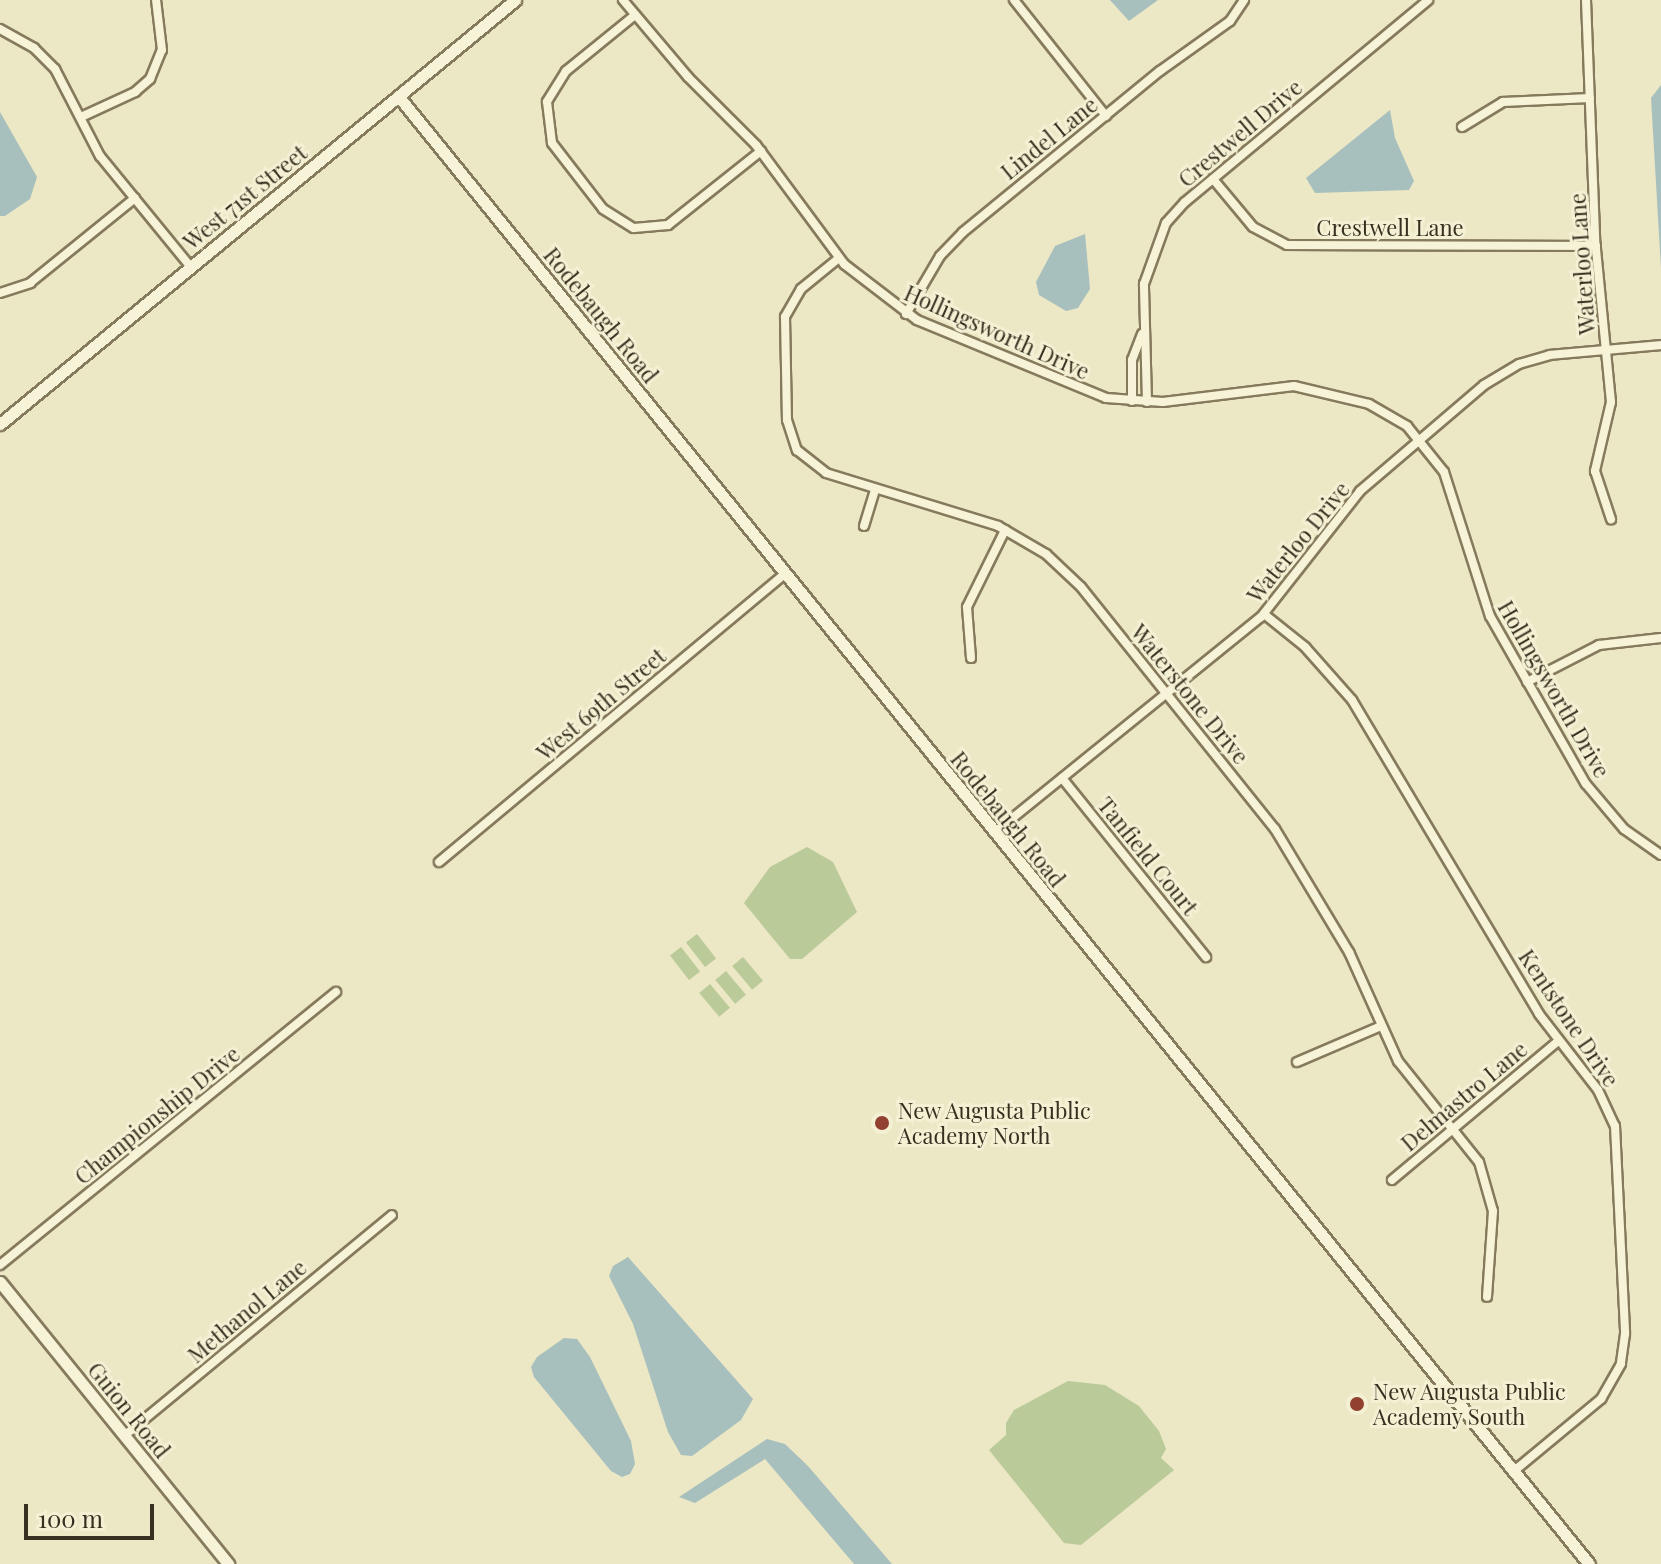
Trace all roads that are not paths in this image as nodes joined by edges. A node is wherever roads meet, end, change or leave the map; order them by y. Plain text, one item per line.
1 (156, 0) edge
2 (515, 0) edge
3 (623, 0) edge
4 (1014, 0) edge
5 (1244, 0) edge
6 (1428, 0) edge
7 (1586, 0) edge
8 (635, 15) junction
9 (0, 29) edge
10 (399, 97) junction
11 (1590, 98) junction
12 (1106, 116) junction
13 (81, 117) junction
14 (1462, 127) dead end
15 (761, 151) junction
16 (1213, 179) junction
17 (135, 198) junction
18 (1596, 246) junction
19 (839, 258) junction
20 (191, 267) junction
21 (0, 293) edge
22 (906, 314) junction
23 (1142, 334) junction
24 (1661, 345) edge
25 (1606, 350) junction
26 (1132, 401) junction
27 (1147, 402) junction
28 (0, 424) edge
29 (1422, 440) junction
30 (875, 489) junction
31 (1611, 519) dead end
32 (864, 526) dead end
33 (1005, 530) junction
34 (785, 574) junction
35 (1264, 614) junction
36 (1661, 638) edge
37 (971, 658) dead end
38 (1527, 682) junction
39 (1167, 694) junction
40 (1062, 778) junction
41 (993, 834) junction
42 (1661, 855) edge
43 (439, 862) dead end
44 (1206, 957) dead end
45 (336, 992) dead end
46 (1381, 1026) junction
47 (1558, 1041) junction
48 (1297, 1062) dead end
49 (1453, 1129) junction
50 (1392, 1180) dead end
51 (392, 1215) dead end
52 (0, 1265) edge
53 (0, 1282) edge
54 (1487, 1297) dead end
55 (124, 1436) junction
56 (1514, 1471) junction
57 (228, 1564) edge
58 (1589, 1564) edge

1 - 13 street
2 - 10 street, West 71st Street
3 - 8 street, Hollingsworth Drive
4 - 12 street
5 - 12 street, Lindel Lane
6 - 16 street, Crestwell Drive
7 - 11 street, Waterloo Lane
8 - 15 street, Hollingsworth Drive
8 - 15 street
9 - 13 street
10 - 20 street, West 71st Street
10 - 34 street, Rodebaugh Road
11 - 14 street
11 - 18 street, Waterloo Lane
12 - 22 street, Lindel Lane
13 - 17 street
15 - 19 street, Hollingsworth Drive
16 - 18 street, Crestwell Lane
16 - 23 street, Crestwell Drive
17 - 20 street
17 - 21 street
18 - 25 street, Waterloo Lane
19 - 22 street, Hollingsworth Drive
19 - 30 street, Waterstone Drive
20 - 28 street, West 71st Street
22 - 26 street, Hollingsworth Drive
23 - 26 street, Crestwell Drive
23 - 27 street, Crestwell Drive
24 - 25 street, Waterloo Drive
25 - 29 street, Waterloo Drive
25 - 31 street, Waterloo Lane
26 - 27 street, Hollingsworth Drive
27 - 29 street, Hollingsworth Drive
29 - 35 street, Waterloo Drive
29 - 38 street, Hollingsworth Drive
30 - 32 street
30 - 33 street, Waterstone Drive
33 - 37 street
33 - 39 street, Waterstone Drive
34 - 41 street, Rodebaugh Road
34 - 43 street, West 69th Street
35 - 39 street, Waterloo Drive
35 - 47 street, Kentstone Drive
36 - 38 street
38 - 42 street, Hollingsworth Drive
39 - 40 street, Waterloo Drive
39 - 46 street, Waterstone Drive
40 - 41 street, Waterloo Drive
40 - 44 street, Tanfield Court
41 - 56 street, Rodebaugh Road
45 - 52 street, Championship Drive
46 - 48 street
46 - 49 street, Waterstone Drive
47 - 49 street, Delmastro Lane
47 - 56 street, Kentstone Drive
49 - 50 street, Delmastro Lane
49 - 54 street, Waterstone Drive
51 - 55 street, Methanol Lane
53 - 55 street, Guion Road
55 - 57 street, Guion Road
56 - 58 street, Rodebaugh Road

